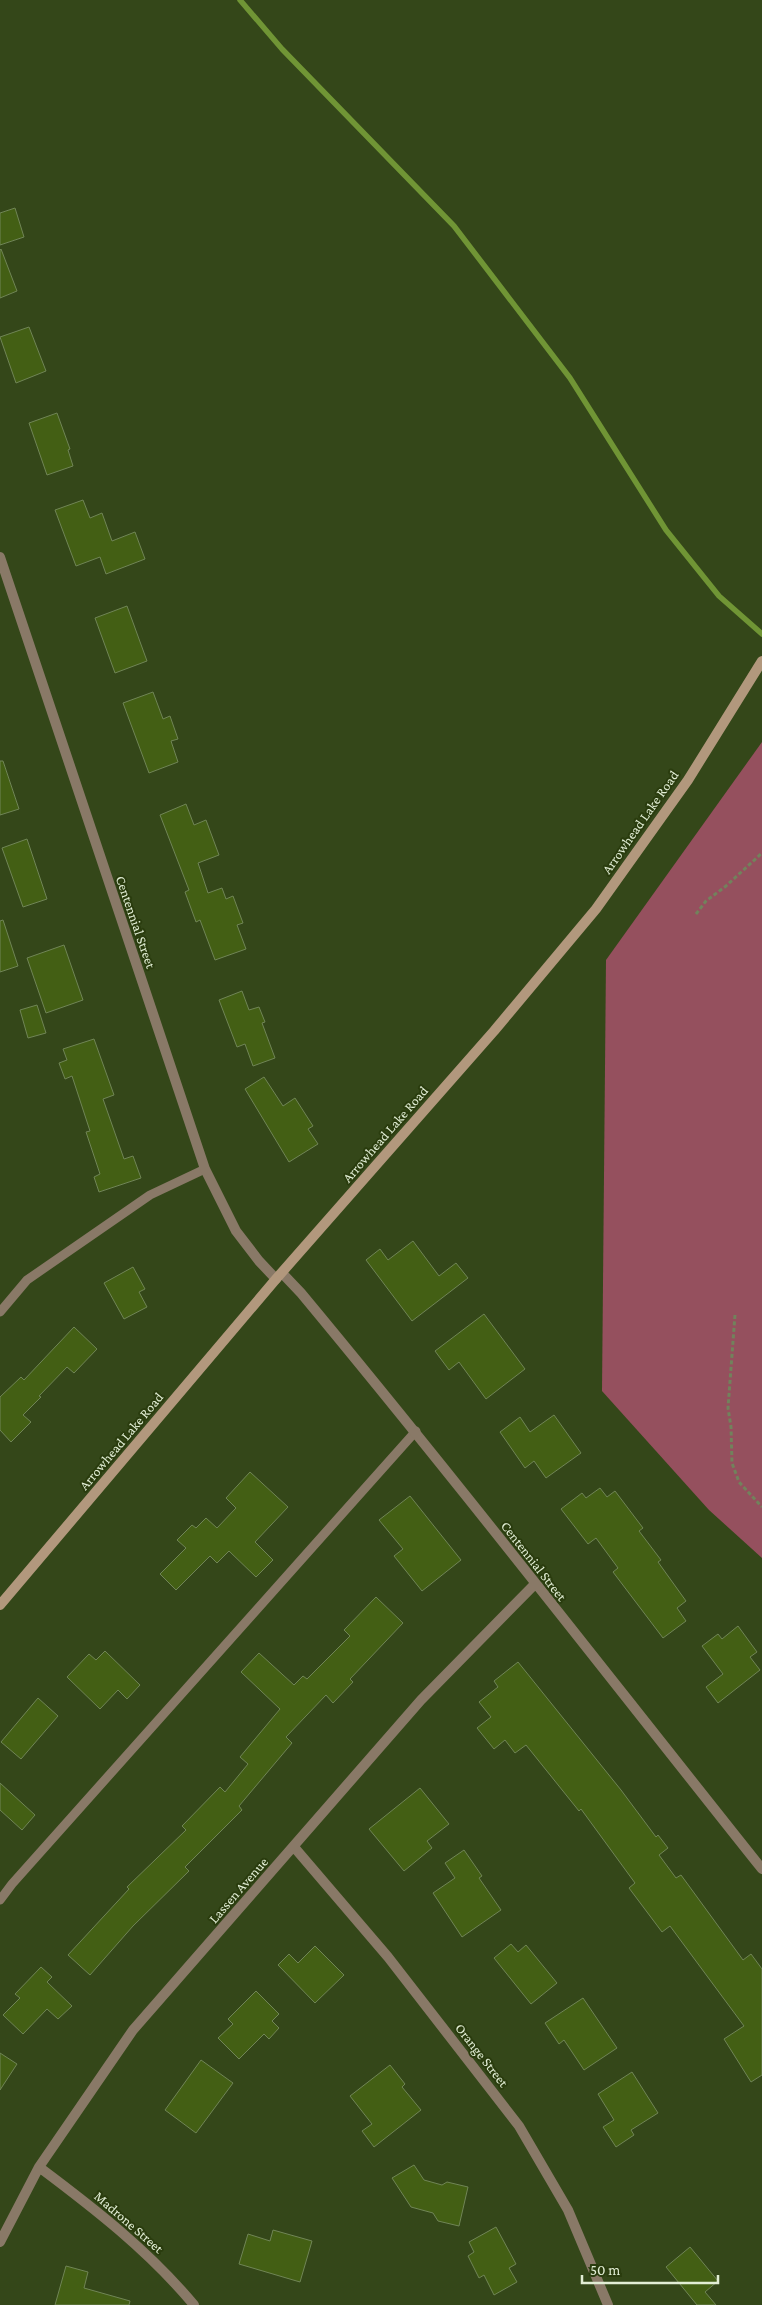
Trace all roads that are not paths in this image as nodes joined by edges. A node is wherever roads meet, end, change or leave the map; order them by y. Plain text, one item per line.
1 (0, 557) edge
2 (762, 661) edge
3 (205, 1169) junction
4 (279, 1276) junction
5 (0, 1312) edge
6 (416, 1431) junction
7 (534, 1584) junction
8 (0, 1605) edge
9 (294, 1847) junction
10 (762, 1868) edge
11 (0, 1900) edge
12 (39, 2167) junction
13 (0, 2242) edge
14 (194, 2305) edge
15 (608, 2305) edge

1 - 3 street, Centennial Street
2 - 4 main road, Arrowhead Lake Road
3 - 4 street, Centennial Street
3 - 5 lane
4 - 6 street, Centennial Street
4 - 8 main road, Arrowhead Lake Road
6 - 7 street, Centennial Street
6 - 11 lane
7 - 9 street, Lassen Avenue
7 - 10 street, Centennial Street
9 - 12 street, Lassen Avenue
9 - 15 street, Orange Street
12 - 13 street, Lassen Avenue
12 - 14 street, Madrone Street

